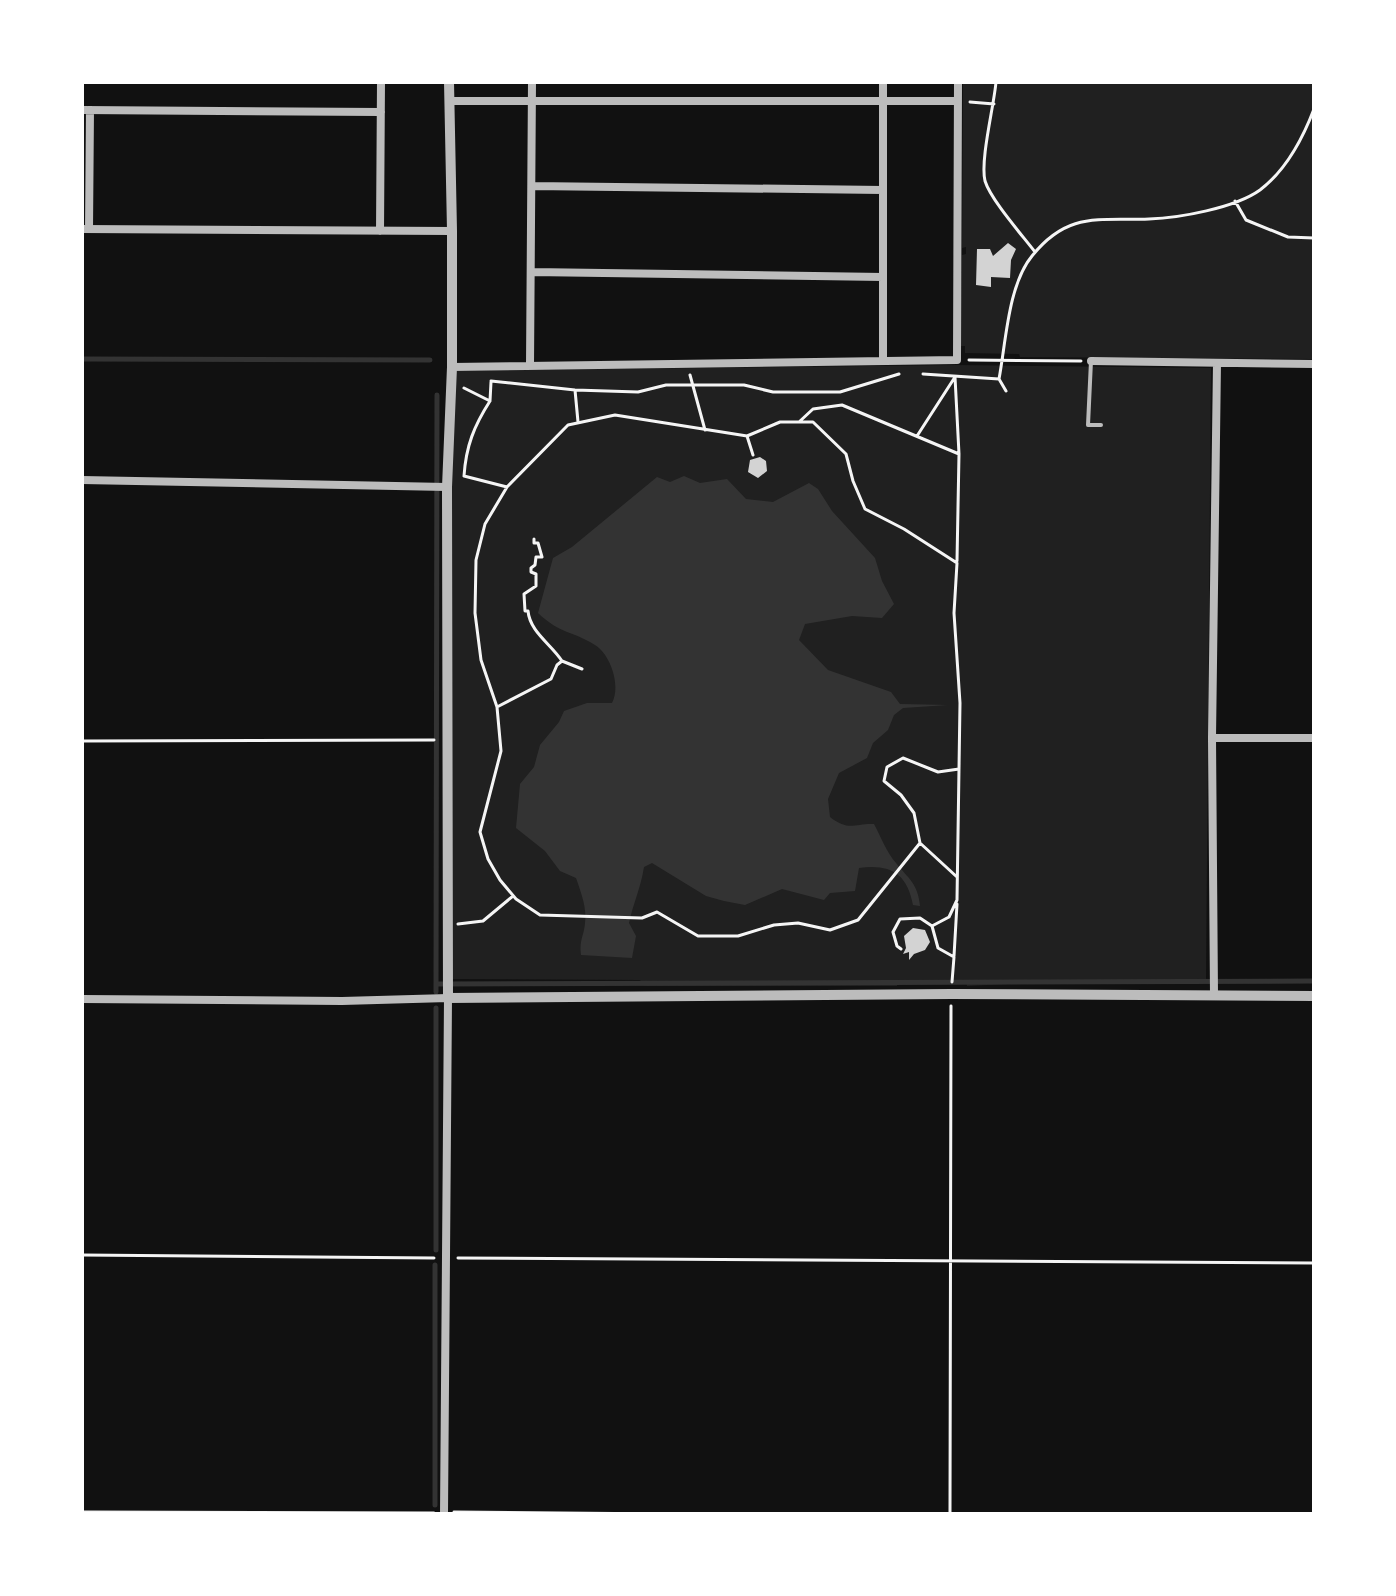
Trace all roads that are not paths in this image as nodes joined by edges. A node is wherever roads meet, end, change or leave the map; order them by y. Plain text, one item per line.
1 (381, 82) edge
2 (449, 82) edge
3 (532, 82) edge
4 (883, 82) edge
5 (958, 82) edge
6 (450, 101) junction
7 (958, 101) junction
8 (532, 102) junction
9 (883, 102) junction
10 (86, 110) edge
11 (381, 112) junction
12 (532, 186) junction
13 (883, 190) junction
14 (86, 229) edge
15 (380, 231) junction
16 (452, 231) junction
17 (532, 272) junction
18 (883, 277) junction
19 (883, 361) junction
20 (1091, 361) joint
21 (1217, 363) junction
22 (1314, 364) edge
23 (530, 366) junction
24 (452, 367) junction
25 (1101, 425) dead end
26 (82, 480) edge
27 (445, 487) junction
28 (1212, 738) junction
29 (1314, 738) edge
30 (1214, 995) junction
31 (1314, 996) edge
32 (448, 998) junction
33 (82, 999) edge
34 (444, 1513) edge

1 - 11 street
2 - 6 street
3 - 8 street
4 - 9 street
5 - 7 street
6 - 8 street
6 - 16 street
7 - 9 street
7 - 19 street
8 - 9 street
8 - 12 street
9 - 13 street
10 - 11 street
10 - 14 street
11 - 15 street
12 - 13 street
12 - 17 street
13 - 18 street
14 - 15 street
15 - 16 street
16 - 24 street
17 - 18 street
17 - 23 street
18 - 19 street
19 - 23 street
20 - 21 street
20 - 25 lane
21 - 22 street
21 - 28 street
23 - 24 street
24 - 27 street
26 - 27 street
27 - 32 street
28 - 29 street
28 - 30 street
30 - 31 street
30 - 32 street
32 - 33 street
32 - 34 street

